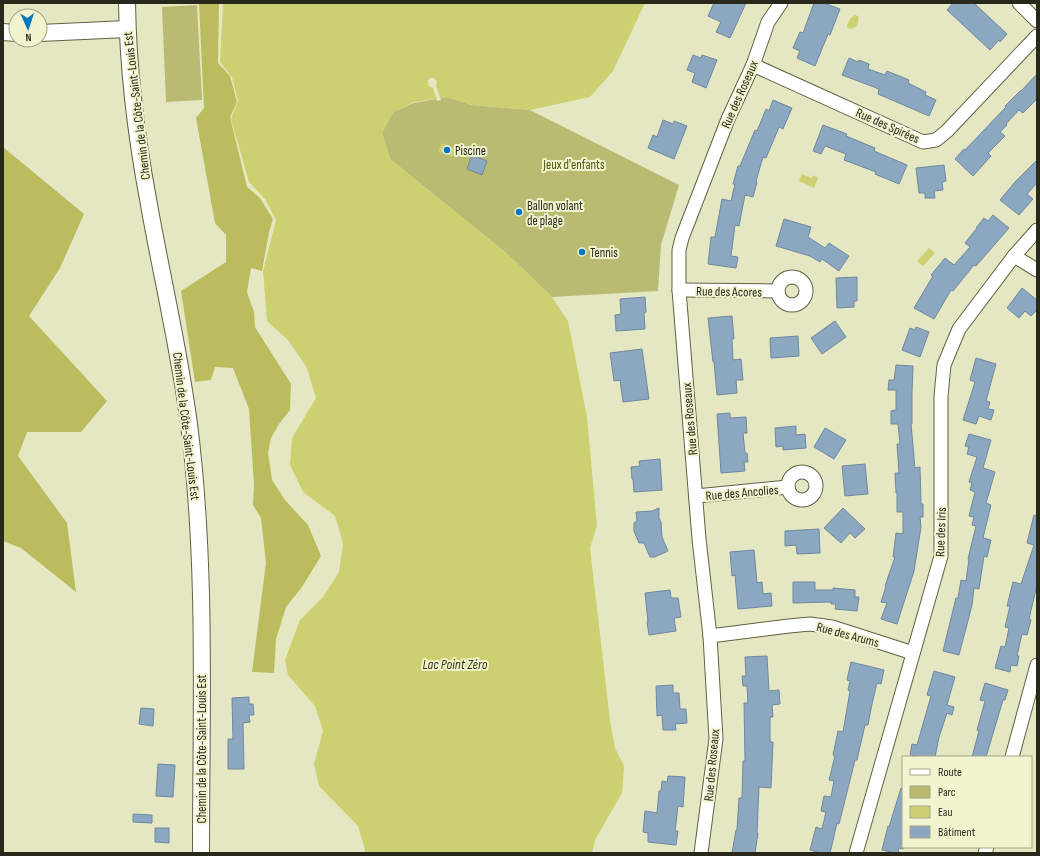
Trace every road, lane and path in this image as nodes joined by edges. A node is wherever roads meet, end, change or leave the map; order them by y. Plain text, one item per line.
1 (127, 3) edge
2 (780, 3) edge
3 (1019, 3) edge
4 (1037, 20) edge
5 (127, 29) junction
6 (48, 33) edge
7 (1037, 36) edge
8 (753, 65) junction
9 (1037, 230) edge
10 (1014, 256) junction
11 (1037, 270) edge
12 (679, 290) junction
13 (778, 291) dead end
14 (788, 487) dead end
15 (696, 496) junction
16 (710, 636) junction
17 (913, 653) junction
18 (1037, 665) edge
19 (1012, 756) edge
20 (201, 853) edge
21 (701, 853) edge
22 (856, 853) edge

1 - 5 street, Chemin de la Côte-Saint-Louis Est
2 - 8 street, Rue des Roseaux
3 - 4 street
5 - 6 street
5 - 20 street, Chemin de la Côte-Saint-Louis Est
7 - 8 street, Rue des Spirées
8 - 12 street, Rue des Roseaux
9 - 10 street, Rue des Iris
10 - 11 street
10 - 17 street, Rue des Iris
12 - 13 street, Rue des Acores
12 - 15 street, Rue des Roseaux
14 - 15 street, Rue des Ancolies
15 - 16 street, Rue des Roseaux
16 - 17 street, Rue des Arums
16 - 21 street, Rue des Roseaux
17 - 22 street, Rue des Iris
18 - 19 street

